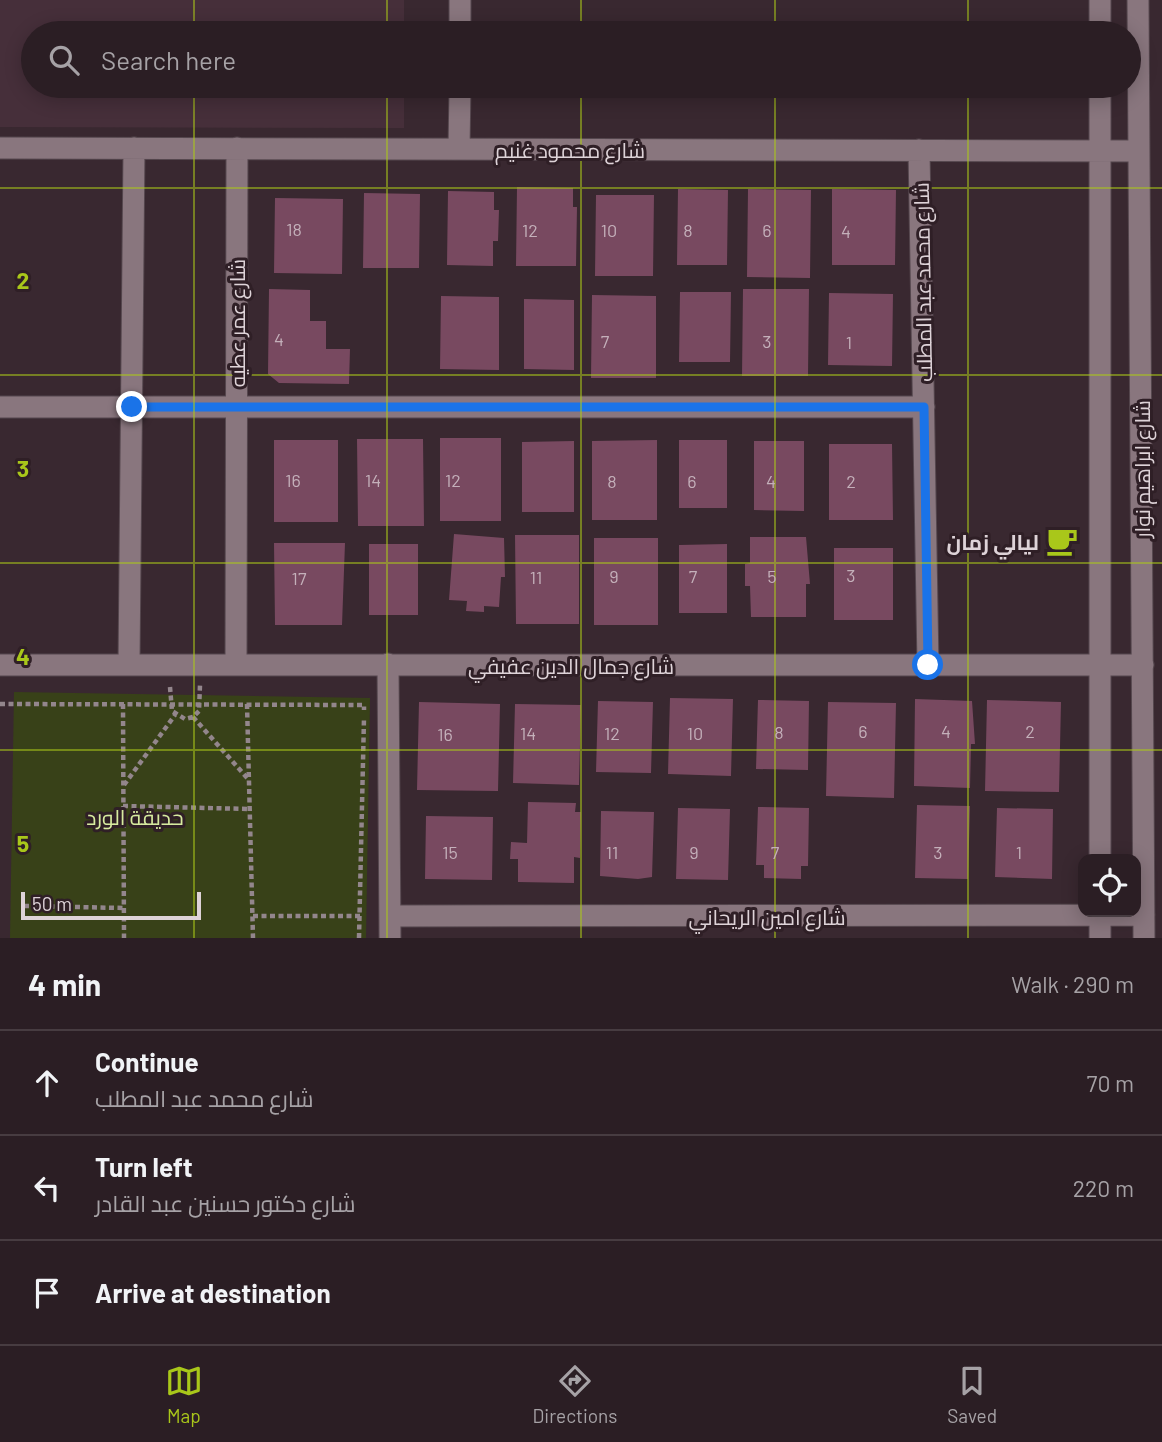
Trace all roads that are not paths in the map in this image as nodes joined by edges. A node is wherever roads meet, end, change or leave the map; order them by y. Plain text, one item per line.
1 (460, 0) edge
2 (1100, 0) edge
3 (1138, 0) edge
4 (460, 21) edge
5 (1100, 21) edge
6 (1138, 21) edge
7 (460, 98) edge
8 (1100, 98) edge
9 (1139, 98) edge
10 (0, 148) edge
11 (134, 148) junction
12 (237, 148) junction
13 (459, 149) junction
14 (919, 150) junction
15 (1100, 150) junction
16 (1139, 150) junction
17 (0, 407) edge
18 (132, 407) junction
19 (236, 407) junction
20 (924, 407) junction
21 (388, 664) junction
22 (0, 665) edge
23 (130, 665) junction
24 (236, 665) junction
25 (928, 665) junction
26 (1100, 665) junction
27 (1143, 665) junction
28 (1100, 854) edge
29 (1078, 914) edge
30 (1141, 915) edge
31 (1144, 915) junction
32 (390, 916) junction
33 (1100, 917) edge
34 (390, 938) edge
35 (1100, 938) edge
36 (1144, 938) edge

1 - 4 street
2 - 5 street
3 - 6 street, شارع ابراهيم نوار
7 - 13 street
8 - 15 street, شارع ابراهيم نوار
9 - 16 street, شارع ابراهيم نوار
10 - 11 street, شارع محمود غنيم
11 - 12 street, شارع محمود غنيم
11 - 18 street
12 - 13 street, شارع محمود غنيم
12 - 19 street, شارع عمر عطيه
13 - 14 street, شارع محمود غنيم
14 - 15 street, شارع محمود غنيم
14 - 20 street, شارع محمد عبد المطلب
15 - 16 street, شارع محمود غنيم
15 - 26 street, شارع ابراهيم نوار
16 - 27 street, شارع ابراهيم نوار
17 - 18 street
18 - 19 street
18 - 23 street
19 - 20 street
19 - 24 street, شارع عمر عطيه
20 - 25 street, شارع محمد عبد المطلب
21 - 24 street, شارع جمال الدين عفيفي
21 - 25 street, شارع جمال الدين عفيفي
21 - 32 street
22 - 23 street, شارع جمال الدين عفيفي
23 - 24 street, شارع جمال الدين عفيفي
25 - 26 street, شارع جمال الدين عفيفي
26 - 27 street, شارع جمال الدين عفيفي
26 - 28 street, شارع ابراهيم نوار
27 - 31 street, شارع ابراهيم نوار
29 - 32 street, شارع امين الريحاني
30 - 31 street, شارع امين الريحاني
31 - 36 street, شارع ابراهيم نوار
32 - 34 street
33 - 35 street

